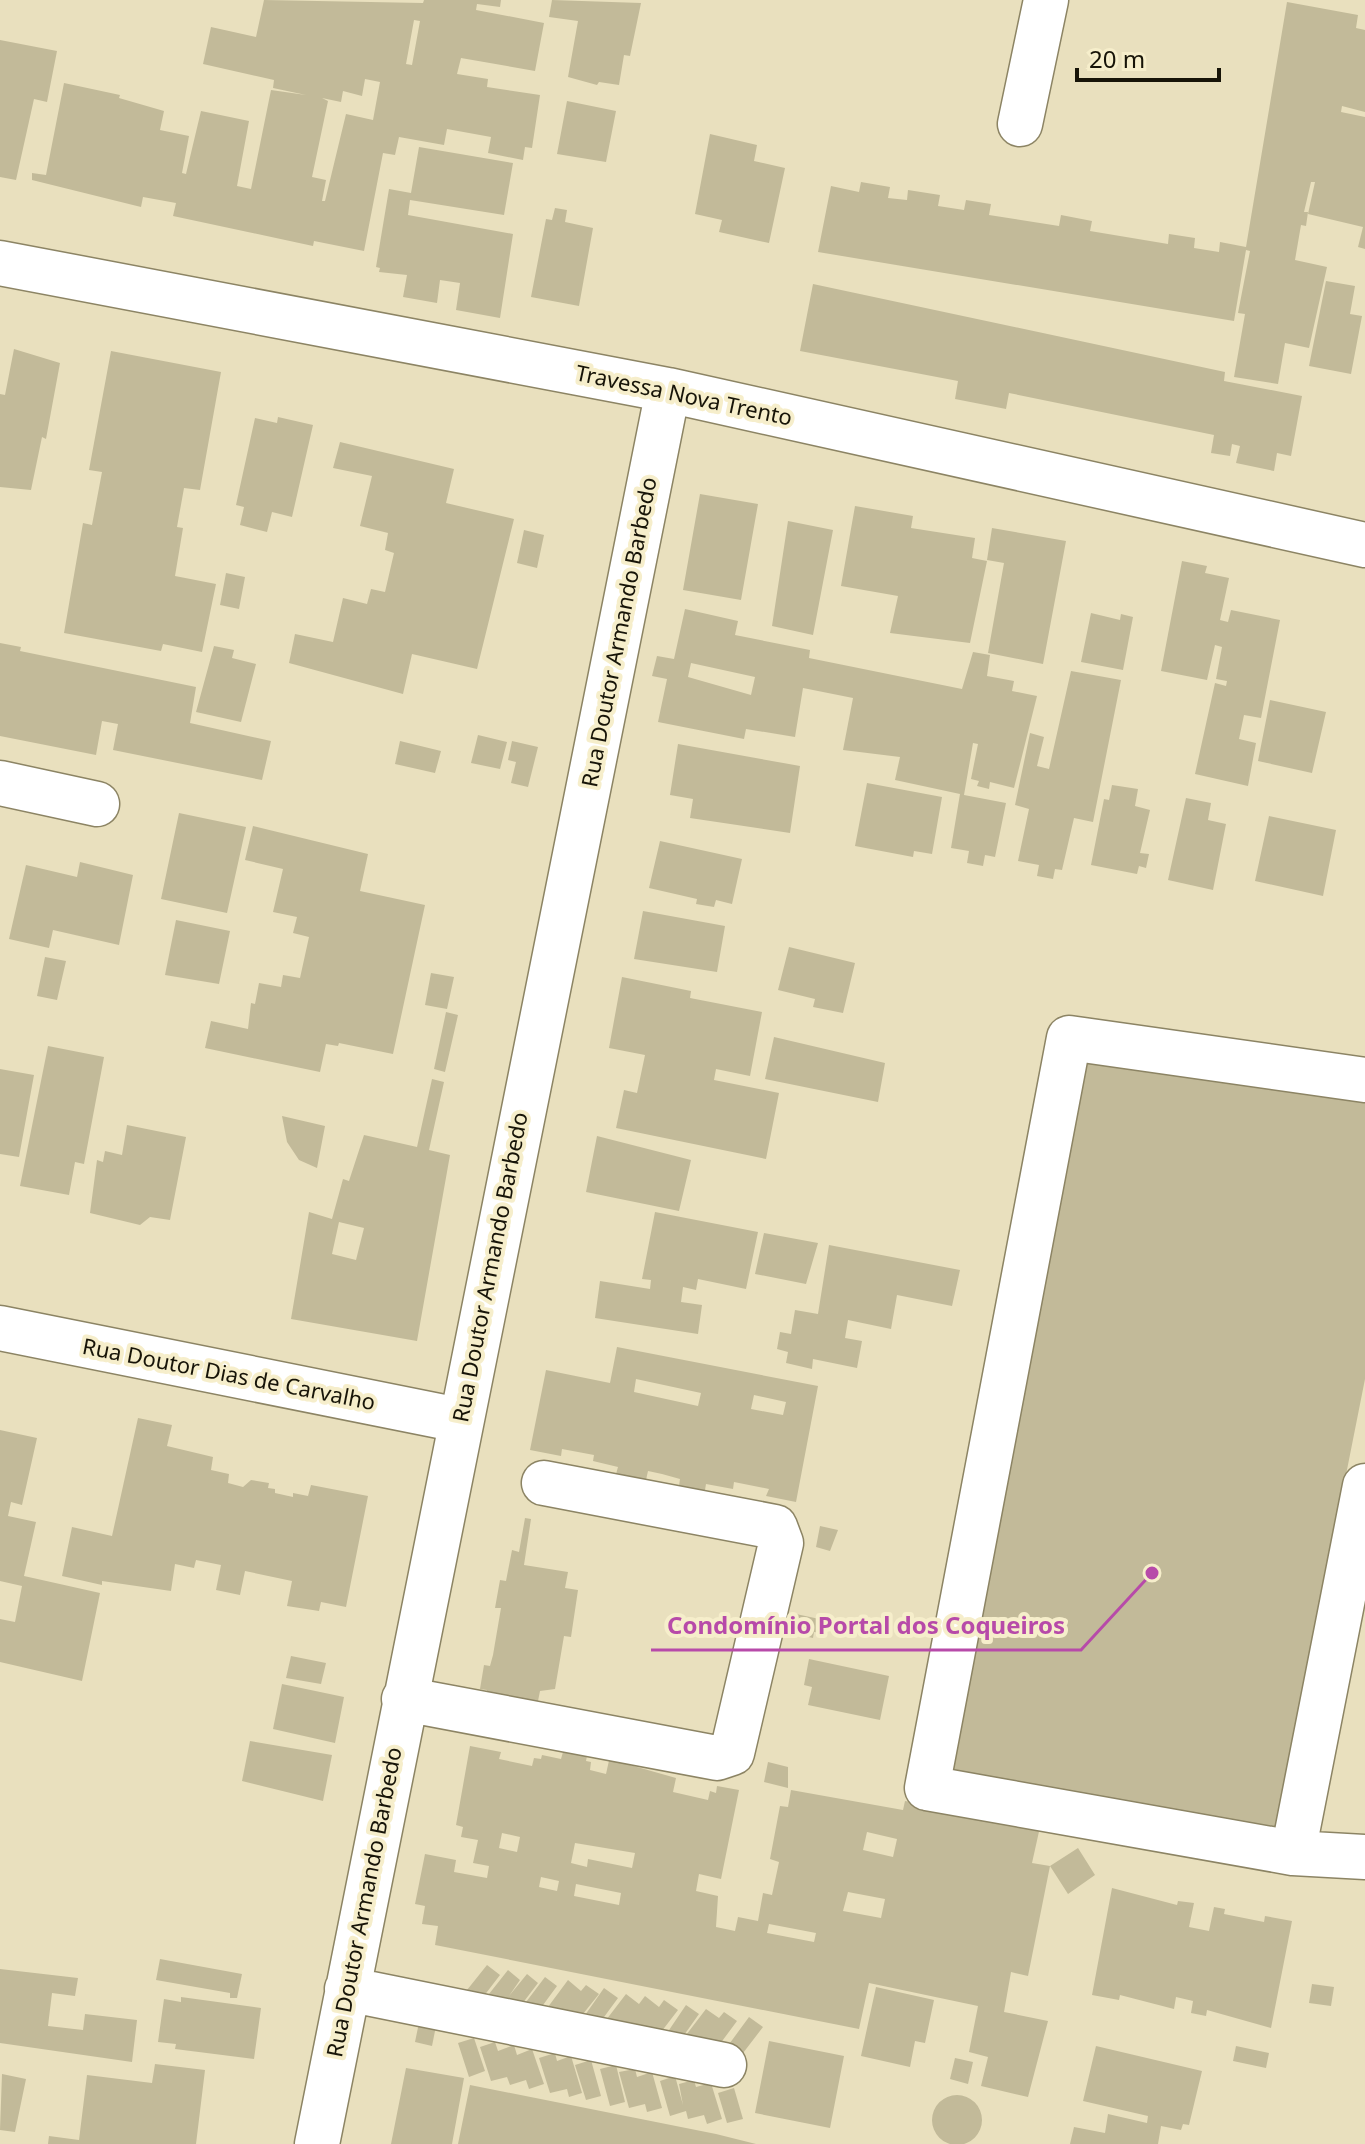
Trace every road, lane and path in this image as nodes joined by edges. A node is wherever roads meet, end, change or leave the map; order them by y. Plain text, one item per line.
1 (1046, 0) edge
2 (1020, 124) dead end
3 (0, 263) edge
4 (668, 390) junction
5 (1365, 545) edge
6 (0, 783) edge
7 (97, 804) dead end
8 (1365, 1080) edge
9 (0, 1328) edge
10 (459, 1420) junction
11 (544, 1483) dead end
12 (1365, 1486) edge
13 (1356, 1582) edge
14 (404, 1699) junction
15 (1293, 1853) junction
16 (1365, 1857) edge
17 (347, 1989) junction
18 (724, 2065) dead end
19 (317, 2144) edge

1 - 2 street
3 - 4 street, Travessa Nova Trento
4 - 5 street, Travessa Nova Trento
4 - 10 street, Rua Doutor Armando Barbedo
6 - 7 street
8 - 15 street
9 - 10 street, Rua Doutor Dias de Carvalho
10 - 14 street, Rua Doutor Armando Barbedo
11 - 14 street
12 - 13 street
13 - 15 street
14 - 17 street, Rua Doutor Armando Barbedo
15 - 16 street
17 - 18 street
17 - 19 street, Rua Doutor Armando Barbedo

